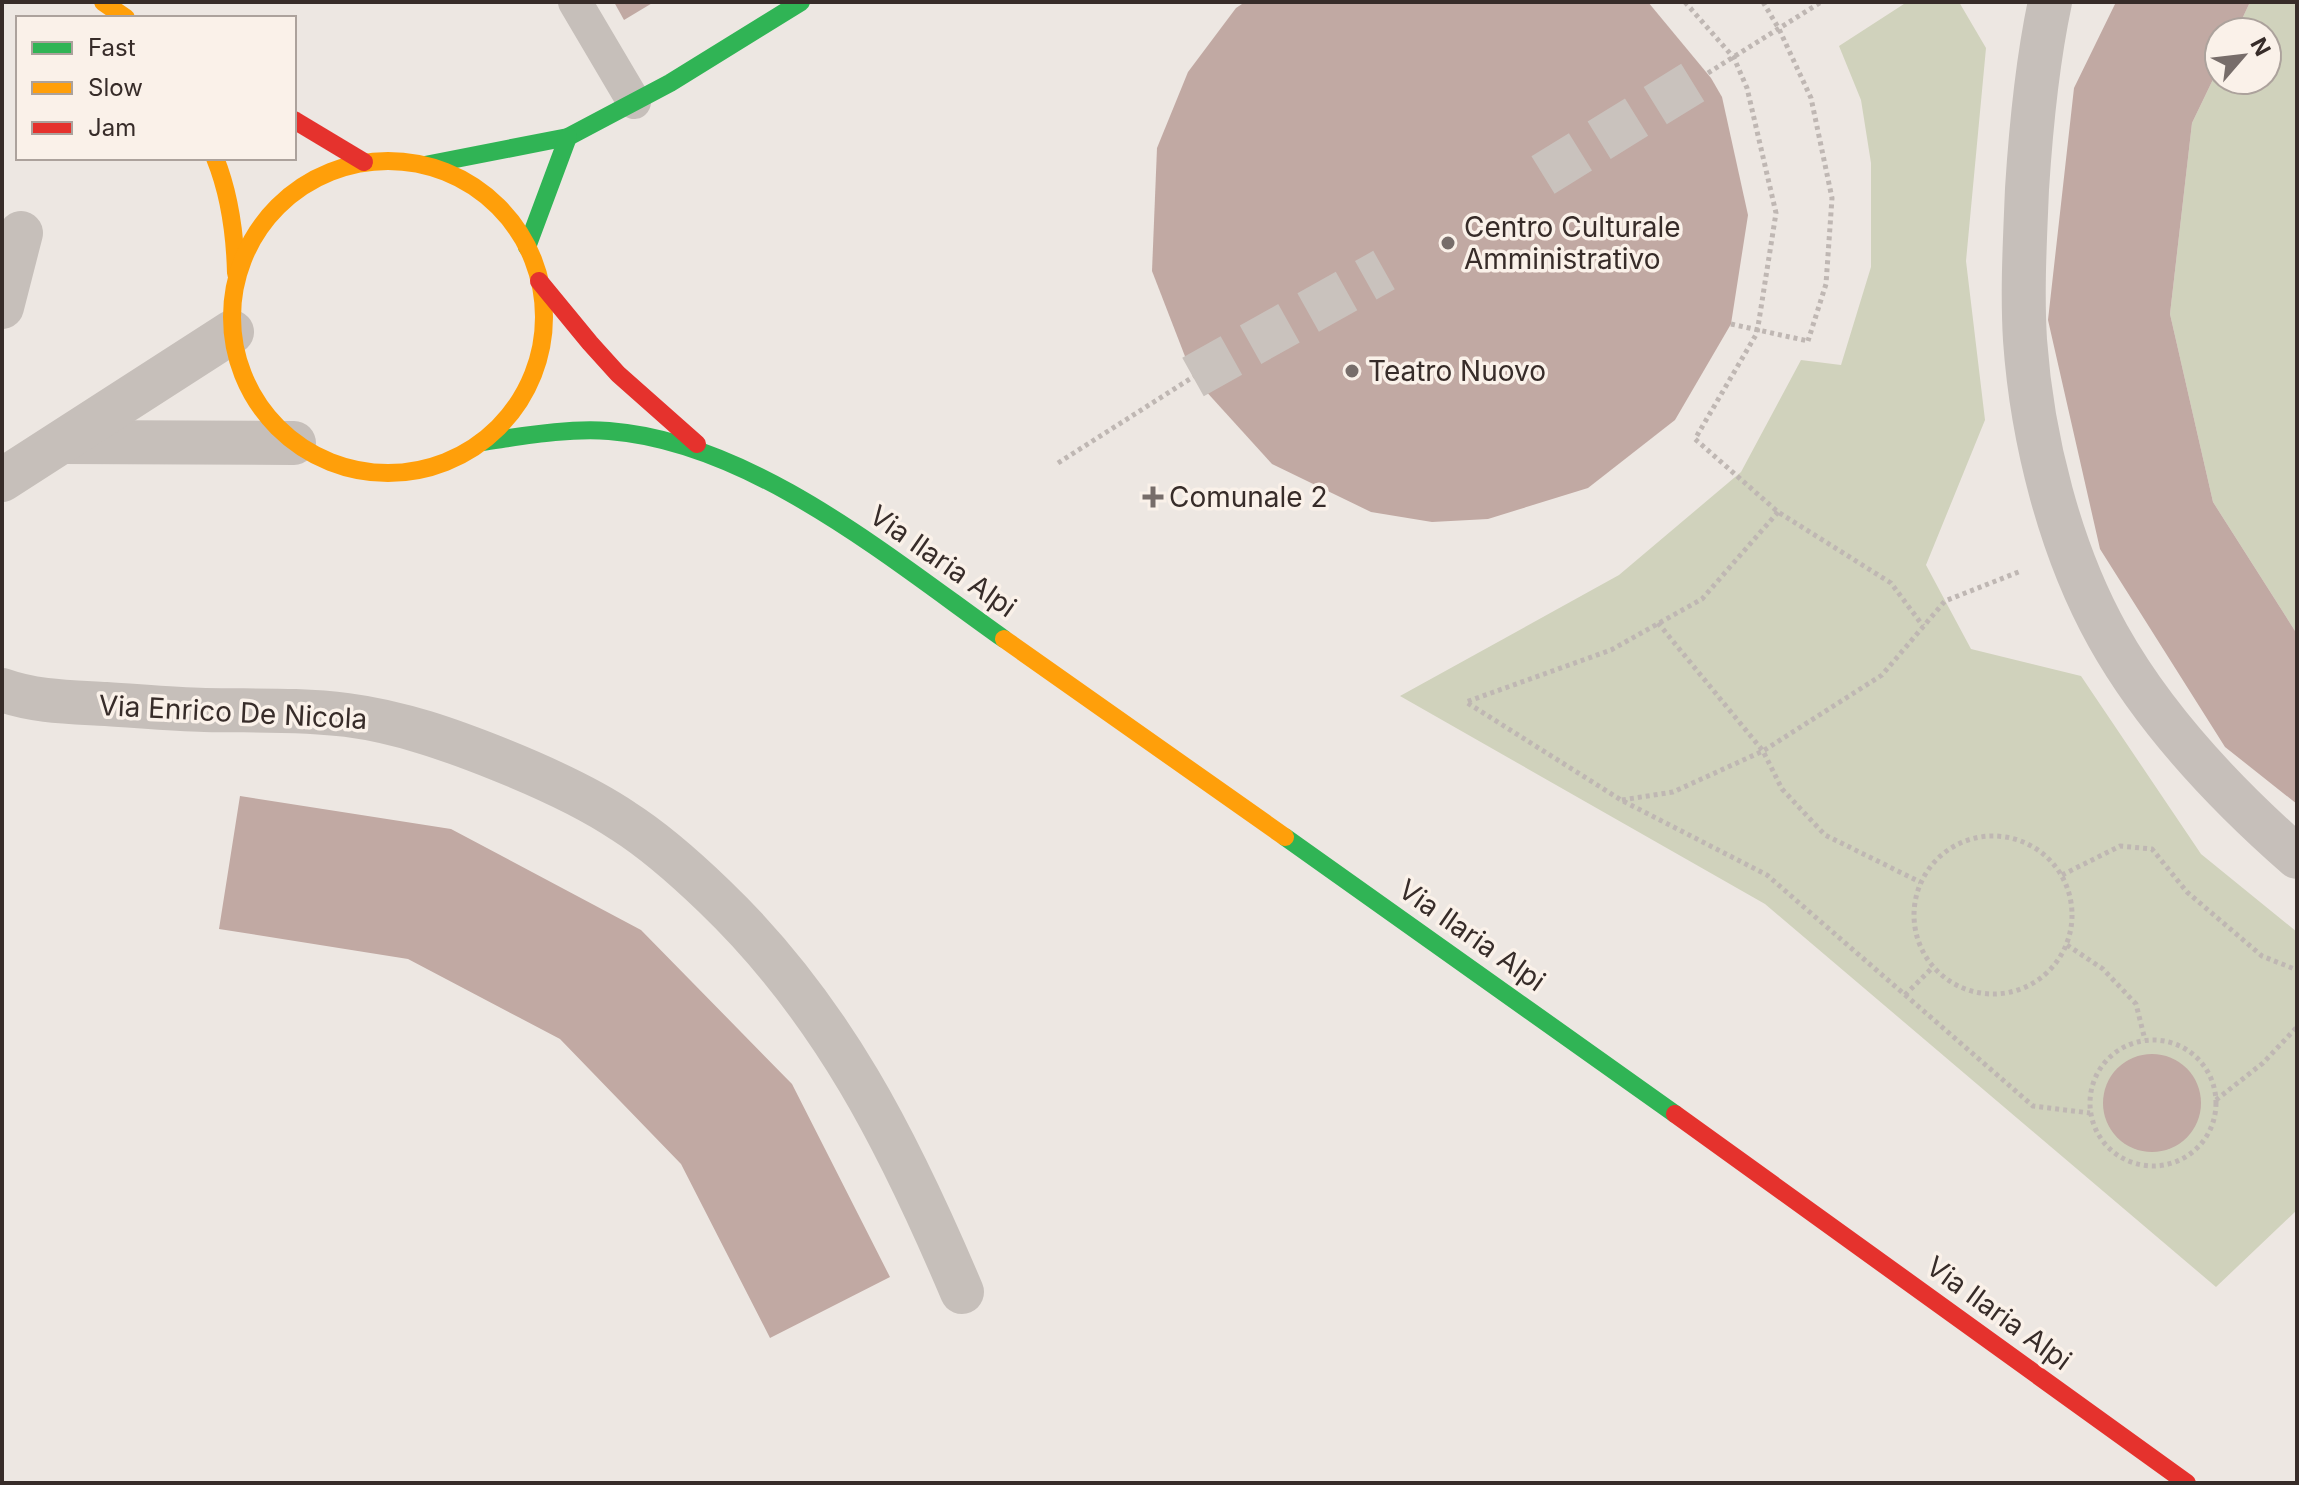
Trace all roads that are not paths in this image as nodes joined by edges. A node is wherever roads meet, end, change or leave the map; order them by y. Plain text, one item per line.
1 (103, 2) edge
2 (575, 2) edge
3 (801, 2) edge
4 (2050, 2) edge
5 (123, 16) edge
6 (634, 102) junction
7 (296, 121) edge
8 (568, 137) junction
9 (216, 160) edge
10 (364, 162) junction
11 (425, 165) junction
12 (21, 233) dead end
13 (527, 247) junction
14 (236, 278) junction
15 (539, 281) junction
16 (2, 307) edge
17 (232, 332) junction
18 (63, 442) junction
19 (482, 442) junction
20 (294, 443) junction
21 (711, 455) junction
22 (2, 480) edge
23 (2, 690) edge
24 (2297, 857) edge
25 (962, 1292) dead end
26 (2187, 1483) edge

1 - 5 street
2 - 6 lane
3 - 6 street
4 - 24 street
6 - 8 street
7 - 10 street
8 - 11 street
8 - 13 street
9 - 14 street
10 - 11 street
10 - 14 street
11 - 13 street
12 - 16 street
13 - 15 street
14 - 17 street
15 - 19 street
15 - 21 street, Via Ilaria Alpi
17 - 18 street
17 - 20 street
18 - 20 street
18 - 22 street
19 - 20 street
19 - 21 street, Via Ilaria Alpi
21 - 26 street, Via Ilaria Alpi
23 - 25 street, Via Enrico De Nicola

